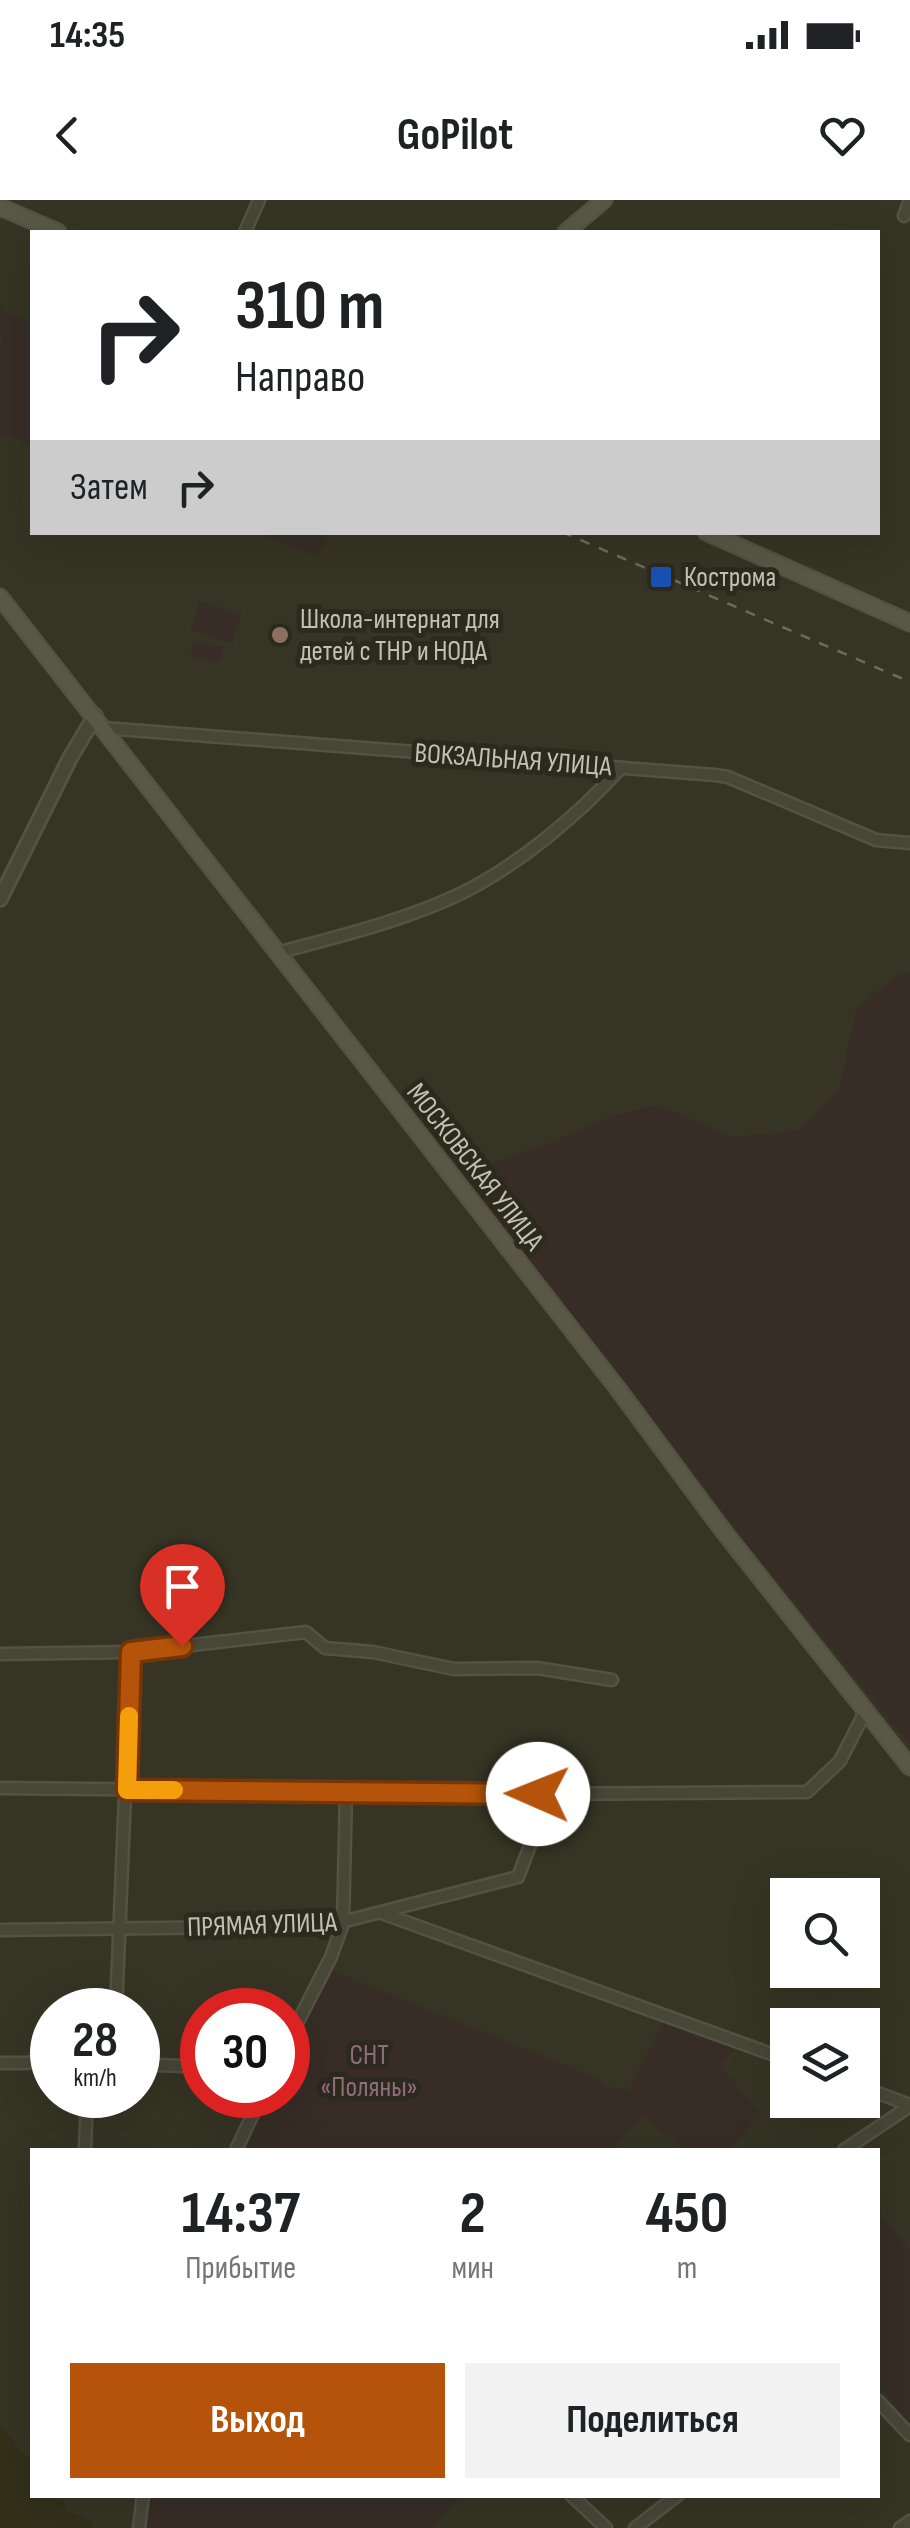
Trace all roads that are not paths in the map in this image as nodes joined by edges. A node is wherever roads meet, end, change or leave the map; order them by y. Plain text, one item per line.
1 (259, 200) edge
2 (604, 200) edge
3 (910, 200) edge
4 (0, 207) edge
5 (904, 216) dead end
6 (53, 230) edge
7 (246, 230) edge
8 (568, 230) edge
9 (713, 535) edge
10 (0, 598) edge
11 (910, 623) edge
12 (99, 722) junction
13 (621, 768) junction
14 (910, 843) edge
15 (0, 899) edge
16 (277, 952) junction
17 (131, 1652) junction
18 (0, 1654) edge
19 (612, 1680) dead end
20 (866, 1710) junction
21 (910, 1766) edge
22 (0, 1788) edge
23 (127, 1790) junction
24 (346, 1792) junction
25 (538, 1794) junction
26 (381, 1913) junction
27 (344, 1924) junction
28 (119, 1928) junction
29 (0, 1930) edge
30 (117, 1988) edge
31 (310, 1999) edge
32 (770, 2053) edge
33 (30, 2062) edge
34 (0, 2063) edge
35 (880, 2094) edge
36 (910, 2106) edge
37 (86, 2118) edge
38 (251, 2118) edge
39 (85, 2148) edge
40 (237, 2148) edge
41 (847, 2148) edge
42 (880, 2403) edge
43 (910, 2435) edge
44 (142, 2498) edge
45 (574, 2498) edge
46 (674, 2498) edge
47 (910, 2520) edge
48 (139, 2528) edge
49 (606, 2528) edge
50 (635, 2528) edge
51 (900, 2528) edge

1 - 7 street
2 - 8 main road
3 - 5 street
4 - 6 main road
9 - 11 main road
10 - 12 main road, МОСКОВСКАЯ УЛИЦА
12 - 13 street, ВОКЗАЛЬНАЯ УЛИЦА
12 - 15 street
12 - 16 main road, МОСКОВСКАЯ УЛИЦА
13 - 14 street, ВОКЗАЛЬНАЯ УЛИЦА
13 - 16 street
16 - 20 main road, МОСКОВСКАЯ УЛИЦА
17 - 18 street
17 - 19 street
17 - 23 street
20 - 21 main road, МОСКОВСКАЯ УЛИЦА
20 - 25 street
22 - 23 street
23 - 24 street
23 - 28 street
24 - 25 street
24 - 27 street
25 - 26 street, ПРЯМАЯ УЛИЦА
26 - 27 street, ПРЯМАЯ УЛИЦА
26 - 32 street
27 - 28 street, ПРЯМАЯ УЛИЦА
27 - 31 street
28 - 29 street, ПРЯМАЯ УЛИЦА
28 - 30 street
33 - 34 street
35 - 36 street
36 - 41 street
37 - 39 street
38 - 40 street
42 - 43 street
44 - 48 street
45 - 49 street
46 - 50 street
47 - 51 street

